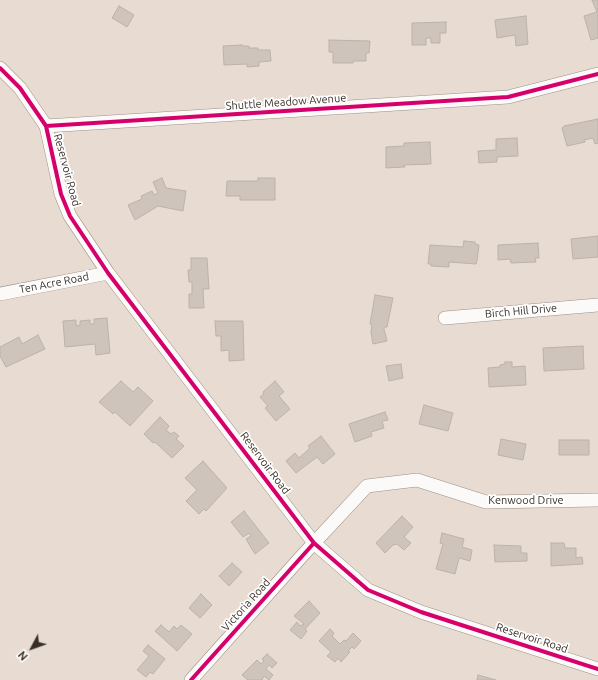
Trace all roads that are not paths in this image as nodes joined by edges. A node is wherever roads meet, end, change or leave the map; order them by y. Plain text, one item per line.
1 (0, 68) edge
2 (598, 74) edge
3 (46, 126) junction
4 (108, 273) junction
5 (0, 294) edge
6 (598, 305) edge
7 (445, 318) dead end
8 (598, 500) edge
9 (314, 543) junction
10 (598, 669) edge
11 (191, 680) edge

1 - 3 street
2 - 3 street, Shuttle Meadow Avenue
3 - 4 street, Reservoir Road
4 - 5 street, Ten Acre Road
4 - 9 street, Reservoir Road
6 - 7 street, Birch Hill Drive
8 - 9 street, Kenwood Drive
9 - 10 street, Reservoir Road
9 - 11 street, Victoria Road

